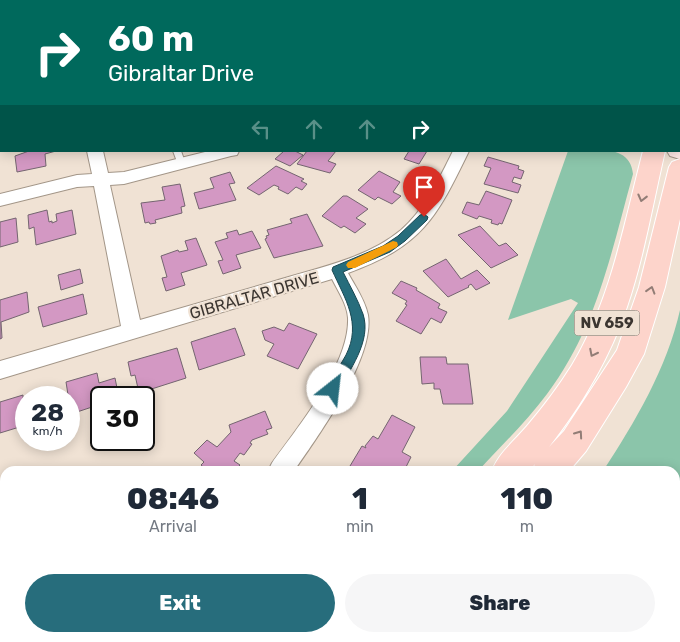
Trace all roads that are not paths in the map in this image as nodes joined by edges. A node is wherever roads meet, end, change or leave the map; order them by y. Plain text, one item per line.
1 (95, 152) edge
2 (224, 152) edge
3 (460, 152) edge
4 (654, 152) edge
5 (180, 158) edge
6 (680, 167) edge
7 (101, 181) junction
8 (0, 200) edge
9 (337, 270) junction
10 (132, 331) junction
11 (0, 370) edge
12 (283, 466) edge
13 (512, 466) edge
14 (552, 466) edge

1 - 7 street
2 - 5 street
3 - 9 street, GIBRALTAR DRIVE
4 -> 13 main road, NV 659
5 - 7 street
14 -> 6 main road, NV 659
7 - 8 street
7 - 10 street
9 - 10 street, GIBRALTAR DRIVE
9 - 12 street
10 - 11 street, GIBRALTAR DRIVE

